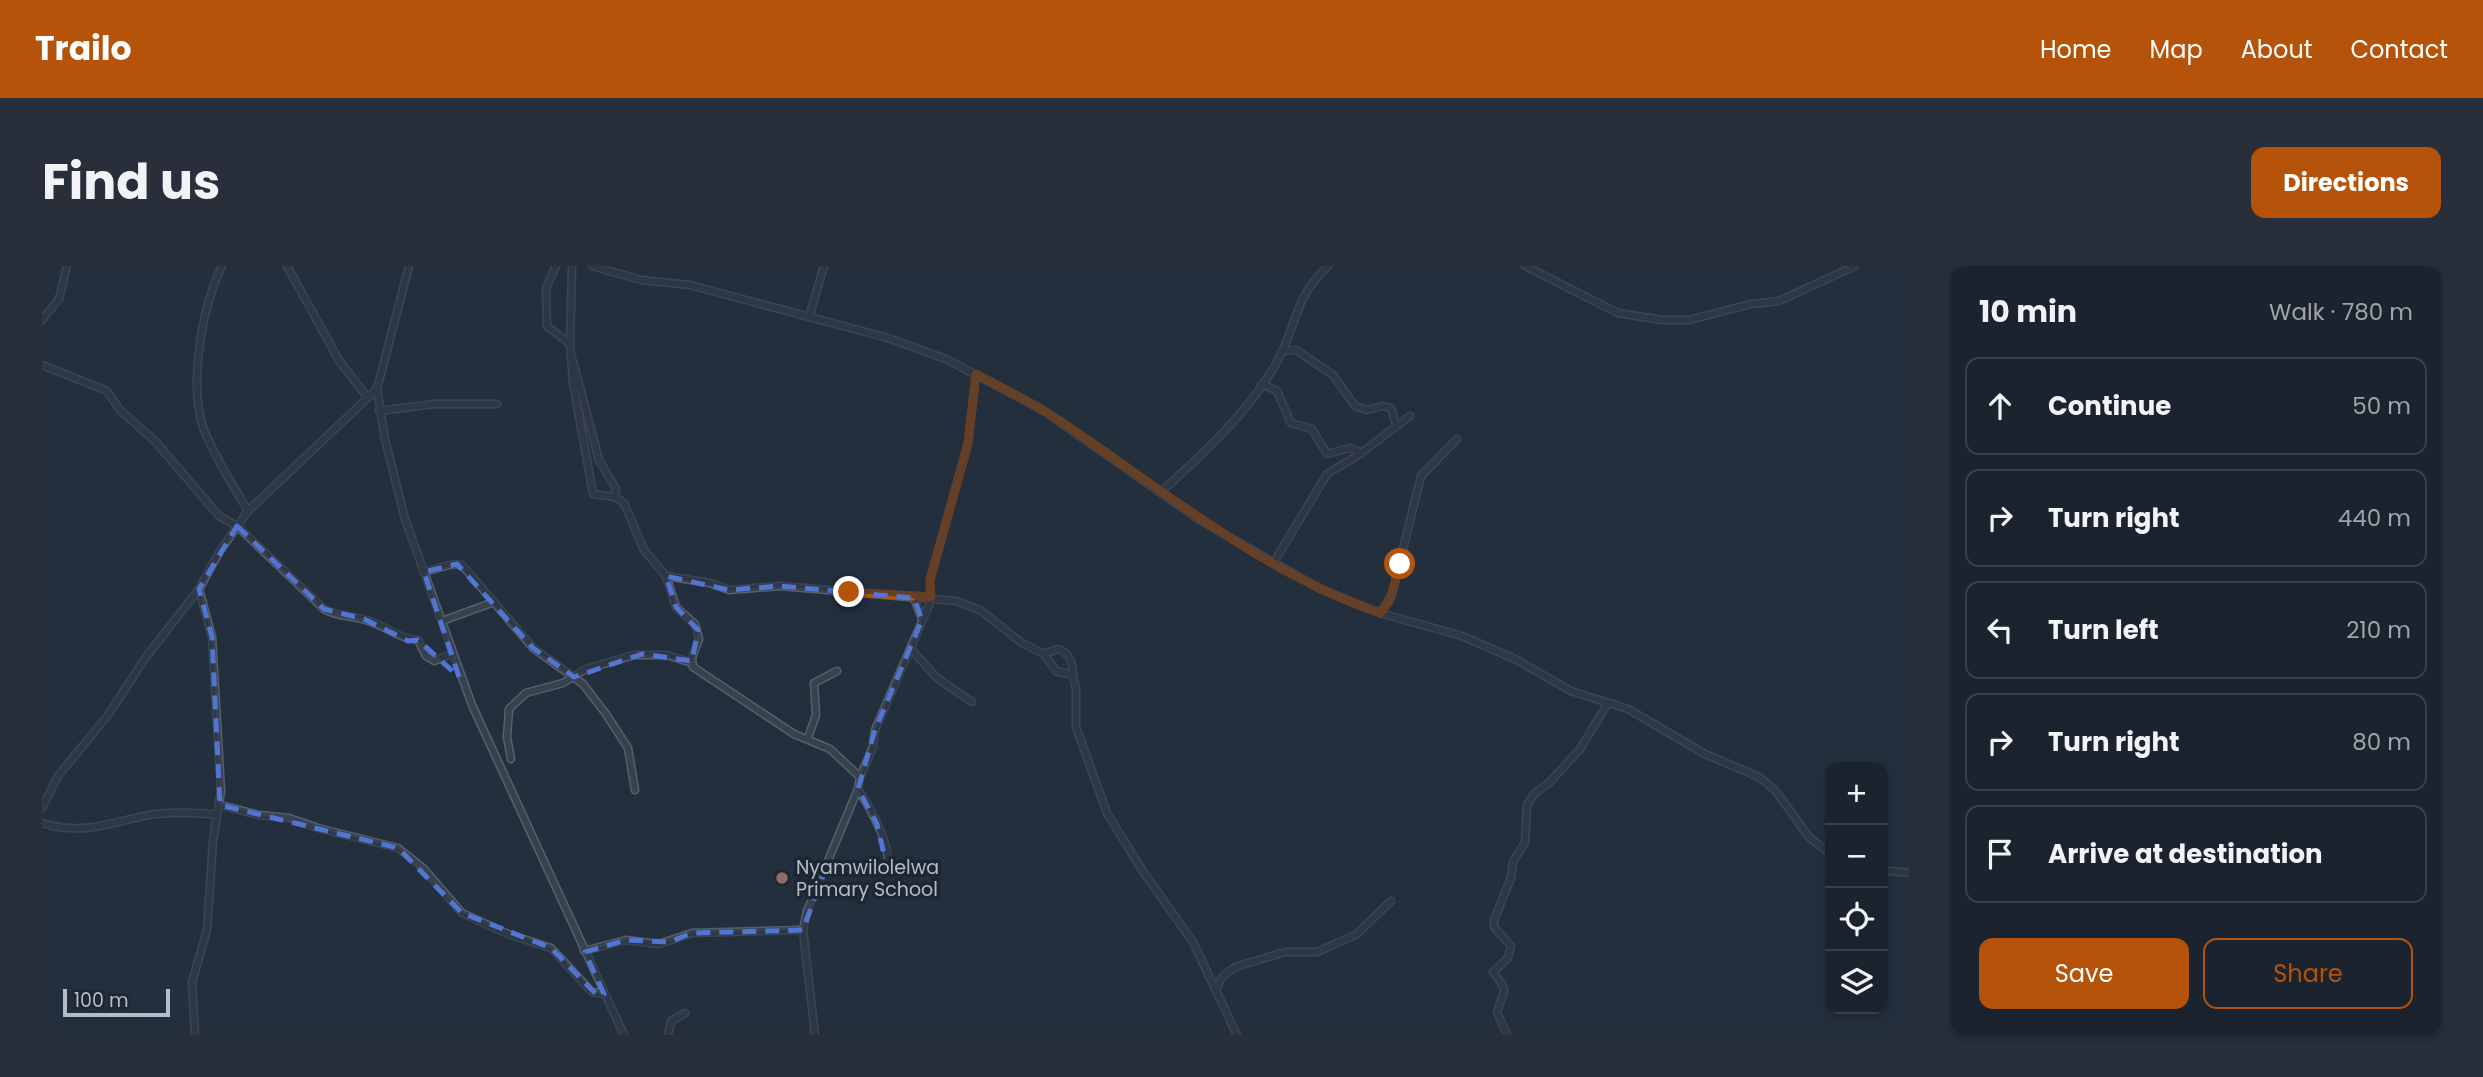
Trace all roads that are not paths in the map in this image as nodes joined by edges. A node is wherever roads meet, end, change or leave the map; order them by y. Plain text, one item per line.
1 (67, 266) edge
2 (222, 266) edge
3 (287, 266) edge
4 (409, 266) edge
5 (556, 266) edge
6 (572, 266) edge
7 (592, 266) edge
8 (824, 266) edge
9 (1328, 266) edge
10 (1525, 266) edge
11 (1855, 266) edge
12 (809, 317) junction
13 (42, 320) edge
14 (570, 344) junction
15 (1282, 351) junction
16 (571, 356) junction
17 (42, 365) edge
18 (976, 374) junction
19 (1262, 384) junction
20 (377, 389) junction
21 (368, 398) junction
22 (497, 404) dead end
23 (379, 411) junction
24 (1410, 416) dead end
25 (1396, 425) junction
26 (1457, 439) dead end
27 (1362, 453) junction
28 (1161, 492) junction
29 (615, 497) junction
30 (248, 511) junction
31 (237, 526) junction
32 (1275, 562) junction
33 (424, 572) junction
34 (666, 576) junction
35 (199, 589) junction
36 (931, 597) junction
37 (914, 598) junction
38 (494, 602) junction
39 (1380, 613) junction
40 (922, 620) junction
41 (442, 621) junction
42 (911, 649) junction
43 (452, 654) junction
44 (1044, 654) junction
45 (692, 663) junction
46 (837, 671) dead end
47 (1073, 675) junction
48 (575, 677) junction
49 (972, 702) dead end
50 (1608, 703) junction
51 (808, 738) junction
52 (511, 759) dead end
53 (860, 777) junction
54 (858, 789) junction
55 (635, 790) dead end
56 (220, 805) junction
57 (42, 808) edge
58 (217, 814) junction
59 (42, 823) edge
60 (1825, 850) edge
61 (827, 864) junction
62 (1888, 871) edge
63 (1909, 873) edge
64 (1391, 901) dead end
65 (803, 930) junction
66 (584, 951) junction
67 (1216, 989) junction
68 (604, 994) junction
69 (685, 1013) dead end
70 (195, 1035) edge
71 (624, 1035) edge
72 (668, 1035) edge
73 (815, 1035) edge
74 (1237, 1035) edge
75 (1507, 1035) edge

1 - 13 street
2 - 30 street
3 - 21 street
4 - 20 street
5 - 14 street
6 - 14 street
7 - 12 street
8 - 12 street
9 - 15 street
10 - 11 street
12 - 18 street
14 - 16 street
15 - 19 street
15 - 25 street
16 - 29 street
16 - 29 street
17 - 31 street
18 - 28 street
18 - 36 street
19 - 27 street
19 - 28 street
20 - 21 street
20 - 23 street
21 - 30 street
22 - 23 street
23 - 33 street
24 - 25 street
25 - 27 street
26 - 39 street
27 - 32 street
28 - 32 street
29 - 34 street
30 - 31 street
31 - 35 street
31 - 43 street
32 - 39 street
33 - 38 street
33 - 41 street
34 - 37 street
34 - 45 street
35 - 56 street
35 - 57 street
36 - 37 street
36 - 40 street
36 - 44 street
37 - 40 street
38 - 41 street
38 - 48 street
39 - 50 street
40 - 42 street
41 - 43 street
42 - 49 street
42 - 53 street
43 - 66 street
44 - 47 street
44 - 47 street
45 - 48 street
45 - 51 street
46 - 51 street
47 - 67 street
48 - 52 street
48 - 55 street
50 - 60 street
50 - 75 street
51 - 53 street
53 - 54 street
54 - 61 street
54 - 61 street
56 - 58 street
56 - 68 street
58 - 59 street
58 - 70 street
61 - 65 street
62 - 63 street
64 - 67 street
65 - 66 street
65 - 73 street
66 - 68 street
67 - 74 street
68 - 71 street
69 - 72 street

